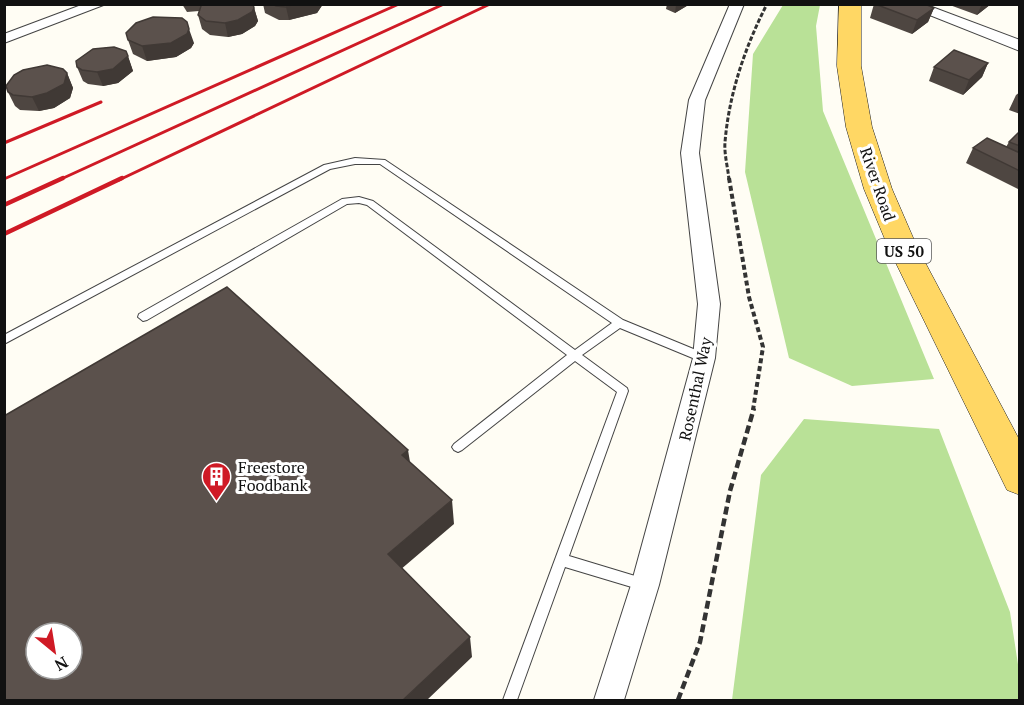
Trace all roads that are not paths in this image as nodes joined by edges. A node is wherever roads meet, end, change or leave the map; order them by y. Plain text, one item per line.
1 (99, 4) edge
2 (737, 4) edge
3 (850, 4) edge
4 (909, 4) edge
5 (4, 39) edge
6 (1020, 46) edge
7 (142, 317) dead end
8 (619, 323) junction
9 (4, 340) edge
10 (574, 355) junction
11 (704, 358) junction
12 (458, 447) dead end
13 (1020, 479) edge
14 (562, 560) junction
15 (645, 585) junction
16 (510, 700) edge
17 (609, 700) edge

1 - 5 street
2 - 11 street, Rosenthal Way
3 - 13 main road, River Road / US 50
4 - 6 street
7 - 10 lane
8 - 9 lane
8 - 10 lane
8 - 11 lane
10 - 12 lane
10 - 14 lane
11 - 15 street, Rosenthal Way
14 - 15 lane
14 - 16 lane
15 - 17 street, Rosenthal Way

